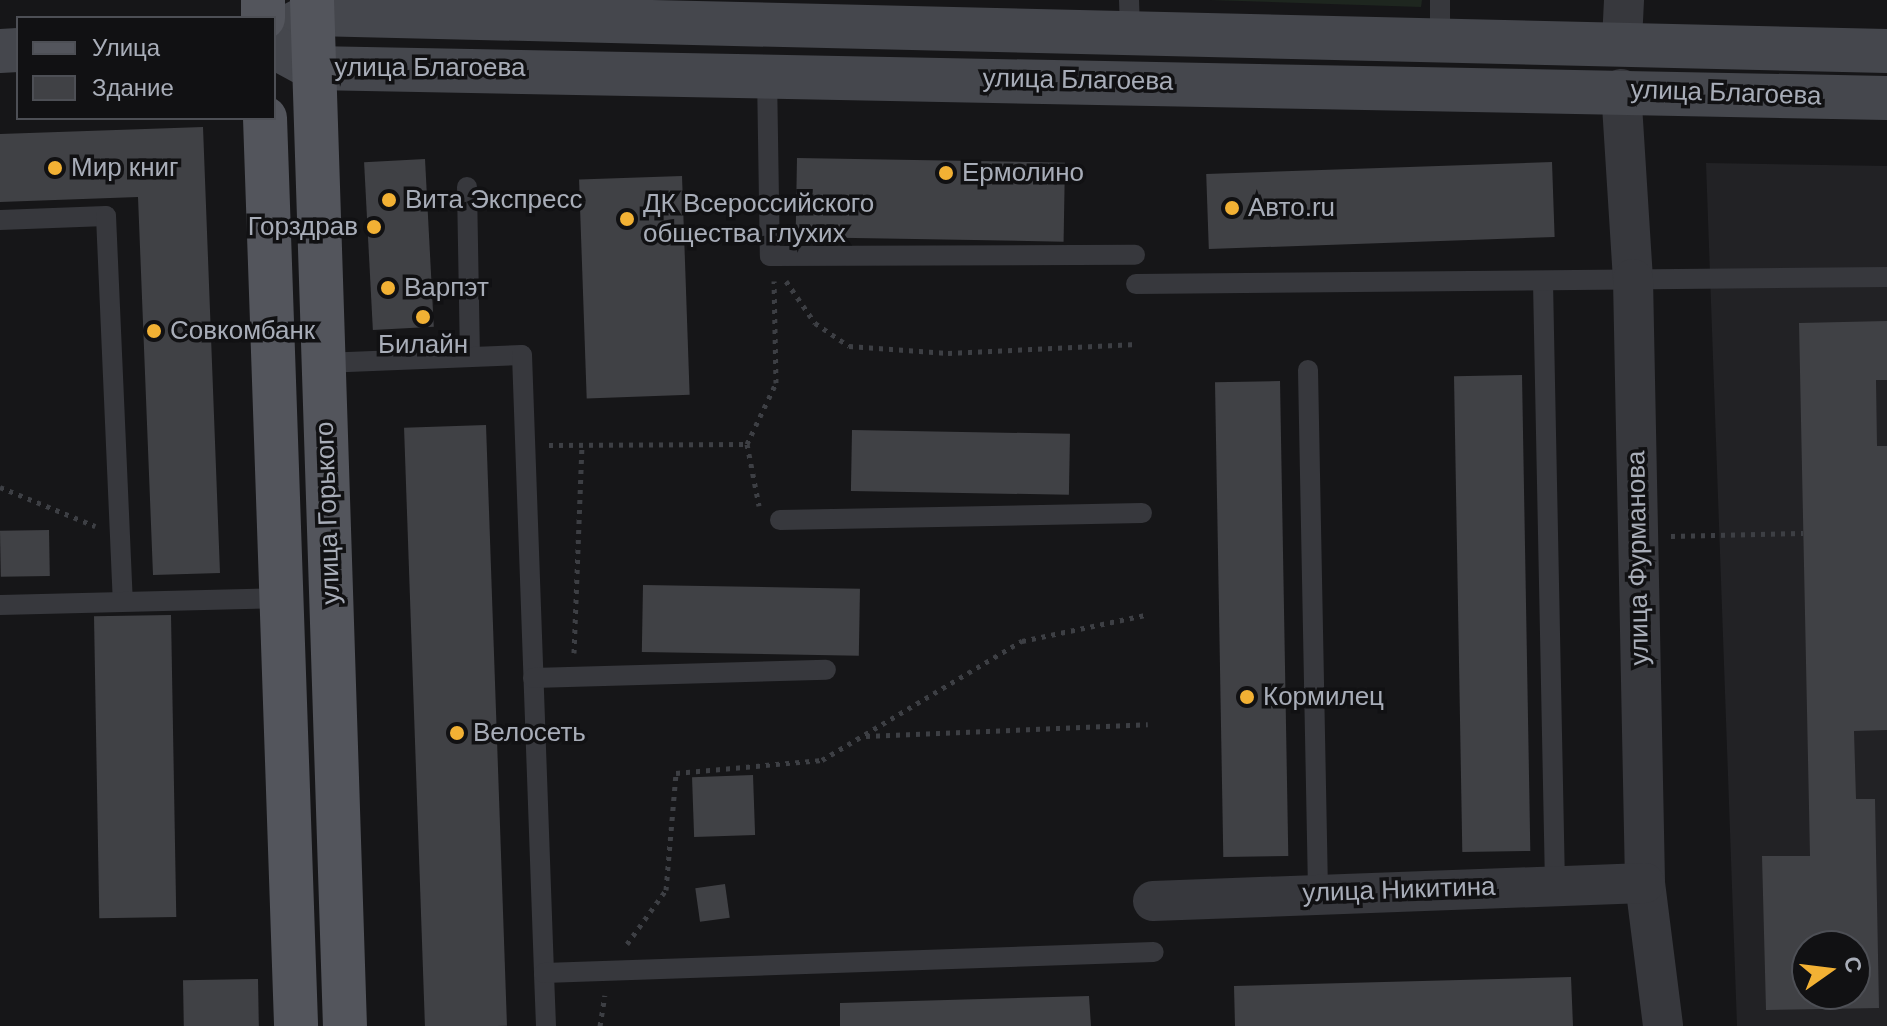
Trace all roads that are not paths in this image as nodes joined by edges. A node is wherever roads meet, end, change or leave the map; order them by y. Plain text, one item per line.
1 (313, 7) edge
2 (1129, 16) edge
3 (1440, 19) edge
4 (1637, 28) edge
5 (276, 34) edge
6 (276, 48) edge
7 (1887, 51) edge
8 (313, 68) junction
9 (767, 74) junction
10 (1576, 89) junction
11 (1621, 89) junction
12 (1887, 98) edge
13 (265, 120) edge
14 (467, 187) dead end
15 (0, 220) edge
16 (1135, 255) dead end
17 (1887, 277) edge
18 (1633, 279) junction
19 (1543, 282) junction
20 (1136, 284) dead end
21 (470, 357) junction
22 (323, 363) junction
23 (1308, 370) dead end
24 (1142, 513) dead end
25 (780, 520) road end
26 (281, 598) junction
27 (123, 601) junction
28 (0, 605) edge
29 (826, 670) dead end
30 (533, 678) junction
31 (1555, 883) junction
32 (1645, 883) junction
33 (1318, 893) junction
34 (1153, 901) dead end
35 (1154, 952) dead end
36 (544, 973) junction
37 (296, 1026) edge
38 (345, 1026) edge
39 (546, 1026) edge
40 (1663, 1026) edge

1 - 2 main road, улица Благоева
1 - 5 main road, улица Благоева
1 - 8 main road, улица Горького
2 - 3 main road, улица Благоева
3 - 4 main road, улица Благоева
4 - 7 main road, улица Благоева
4 - 10 main road
4 - 11 main road
6 - 8 main road, улица Благоева
8 - 9 main road, улица Благоева
8 - 22 main road, улица Горького
9 - 10 main road, улица Благоева
9 - 16 lane
10 - 11 main road, улица Благоева
11 - 12 main road, улица Благоева
11 - 18 street, улица Фурманова
13 - 26 main road, улица Горького
14 - 21 lane
15 - 27 lane
17 - 18 lane
18 - 19 lane
18 - 32 street, улица Фурманова
19 - 20 lane
19 - 31 lane
21 - 22 lane
21 - 30 lane
22 - 38 main road, улица Горького
23 - 33 lane
24 - 25 lane
26 - 27 lane
26 - 37 main road, улица Горького
27 - 28 lane
29 - 30 lane
30 - 36 lane
31 - 32 street, улица Никитина
31 - 33 street, улица Никитина
32 - 40 street, улица Фурманова
33 - 34 street, улица Никитина
35 - 36 lane
36 - 39 lane

